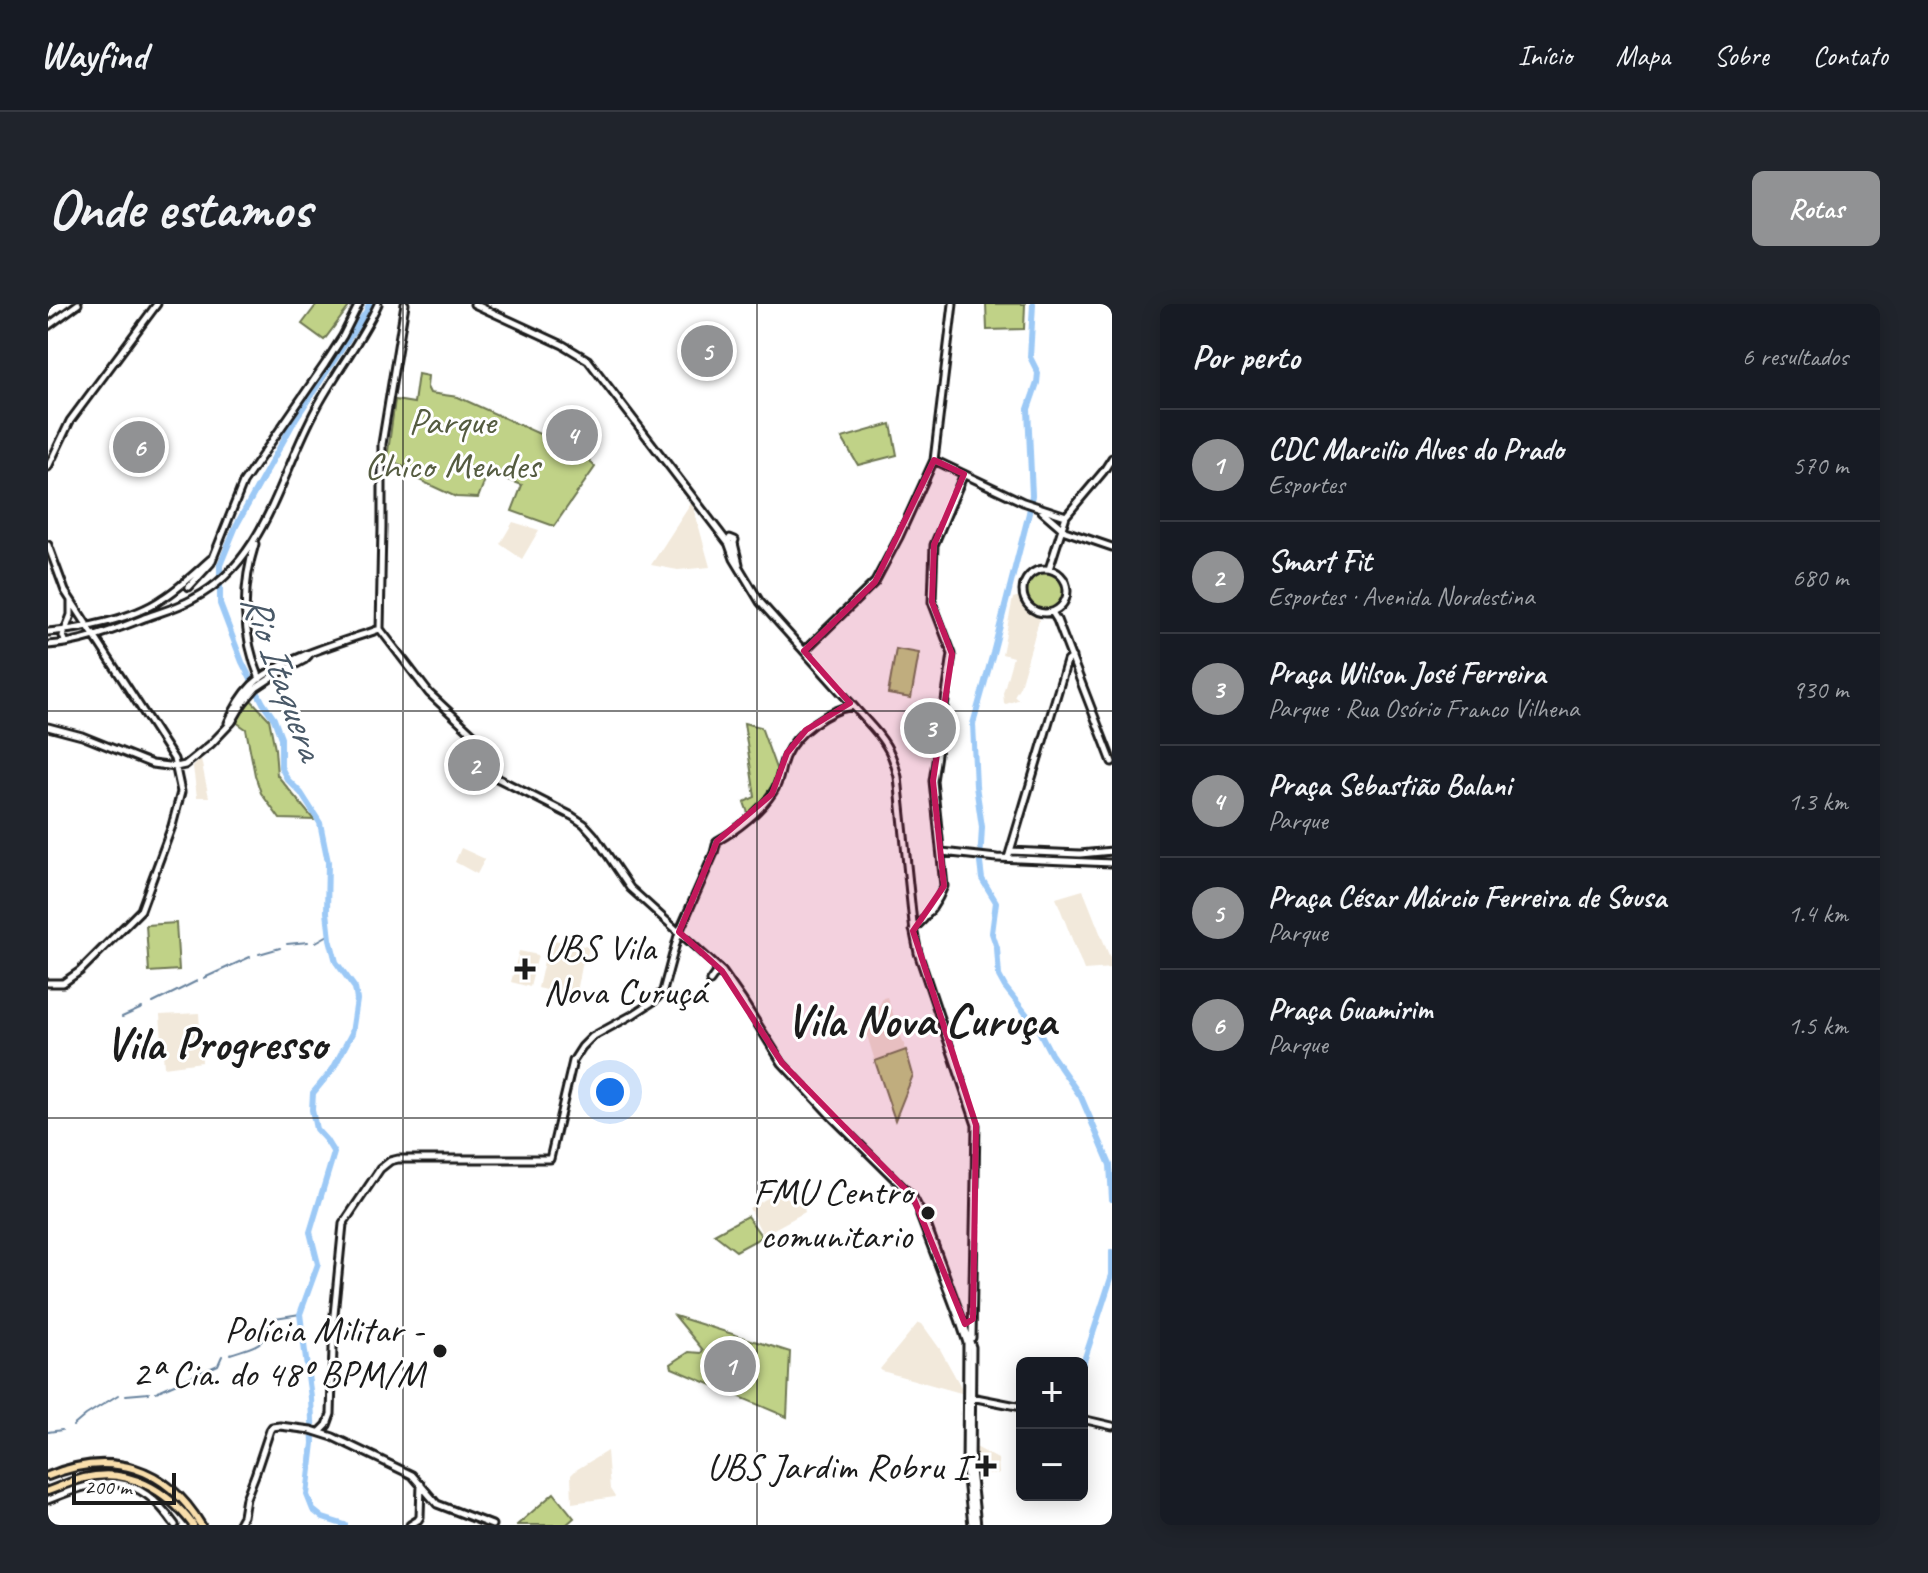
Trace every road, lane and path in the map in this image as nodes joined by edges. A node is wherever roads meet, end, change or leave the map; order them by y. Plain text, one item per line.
1 (78, 304) edge
2 (157, 304) edge
3 (359, 304) edge
4 (378, 304) edge
5 (405, 304) edge
6 (474, 304) edge
7 (953, 304) edge
8 (48, 326) edge
9 (1112, 458) edge
10 (934, 460) junction
11 (48, 467) edge
12 (964, 474) junction
13 (1040, 509) junction
14 (1064, 519) junction
15 (1060, 529) junction
16 (256, 540) junction
17 (48, 545) edge
18 (1112, 547) edge
19 (1049, 569) junction
20 (188, 584) junction
21 (71, 600) junction
22 (192, 600) junction
23 (1059, 608) junction
24 (1052, 612) junction
25 (1057, 620) junction
26 (89, 627) junction
27 (380, 629) junction
28 (65, 631) junction
29 (48, 632) edge
30 (106, 632) junction
31 (95, 636) junction
32 (78, 641) junction
33 (66, 643) junction
34 (48, 645) edge
35 (804, 651) junction
36 (104, 653) junction
37 (309, 655) junction
38 (1072, 657) junction
39 (255, 665) junction
40 (272, 671) junction
41 (259, 682) junction
42 (853, 706) junction
43 (48, 727) edge
44 (1112, 762) edge
45 (188, 763) junction
46 (176, 767) junction
47 (180, 781) junction
48 (1010, 851) junction
49 (1112, 851) edge
50 (941, 852) junction
51 (1008, 858) junction
52 (1112, 863) edge
53 (913, 930) junction
54 (679, 932) junction
55 (722, 971) junction
56 (710, 981) dead end
57 (48, 983) edge
58 (973, 1319) junction
59 (964, 1325) junction
60 (972, 1347) junction
61 (969, 1397) junction
62 (1016, 1406) edge
63 (330, 1419) junction
64 (1088, 1420) edge
65 (1112, 1425) edge
66 (316, 1432) junction
67 (333, 1437) junction
68 (48, 1476) edge
69 (421, 1484) junction
70 (48, 1491) edge
71 (48, 1500) edge
72 (175, 1525) edge
73 (193, 1525) edge
74 (201, 1525) edge
75 (238, 1525) edge
76 (410, 1525) edge
77 (492, 1525) edge
78 (975, 1525) edge

1 - 8 street
2 - 11 street
3 - 20 street
4 - 16 street
5 - 27 street
6 - 35 street
7 - 10 street
9 - 14 street
10 - 12 street
10 - 35 street
12 - 13 street
12 - 50 street
13 - 14 street
13 - 15 street
14 - 15 street
15 - 18 street
15 - 19 street
16 - 22 street
16 - 39 street
17 - 21 street
19 - 23 street
19 - 24 street
20 - 22 street
20 - 26 street
21 - 26 street
21 - 28 street
22 - 30 street
23 - 24 street
23 - 25 street
24 - 25 street
25 - 38 street
26 - 28 street
26 - 31 street
27 - 37 street
27 - 54 street
28 - 29 street
28 - 33 street
30 - 31 street
30 - 36 street
31 - 32 street
31 - 36 street
32 - 33 street
32 - 36 street
33 - 34 street
35 - 42 street
36 - 46 street
37 - 40 street
37 - 41 street
38 - 44 street
38 - 48 street
39 - 40 street
39 - 41 street
40 - 41 street
41 - 45 street
42 - 53 street
42 - 54 street
43 - 46 street
45 - 46 street
45 - 47 street
46 - 47 street
47 - 57 street
48 - 49 street
48 - 51 street
50 - 51 street
50 - 53 street
51 - 52 street
53 - 58 street
54 - 55 street
54 - 63 street
55 - 56 street
55 - 59 street
58 - 59 street
58 - 60 street
59 - 60 street
59 - 61 street
60 - 61 street
61 - 62 street
61 - 78 street
63 - 66 street
63 - 67 street
64 - 65 street
66 - 67 street
66 - 75 street
67 - 69 street
68 - 74 main road
69 - 76 street
69 - 77 street
70 - 73 main road
71 - 72 street

